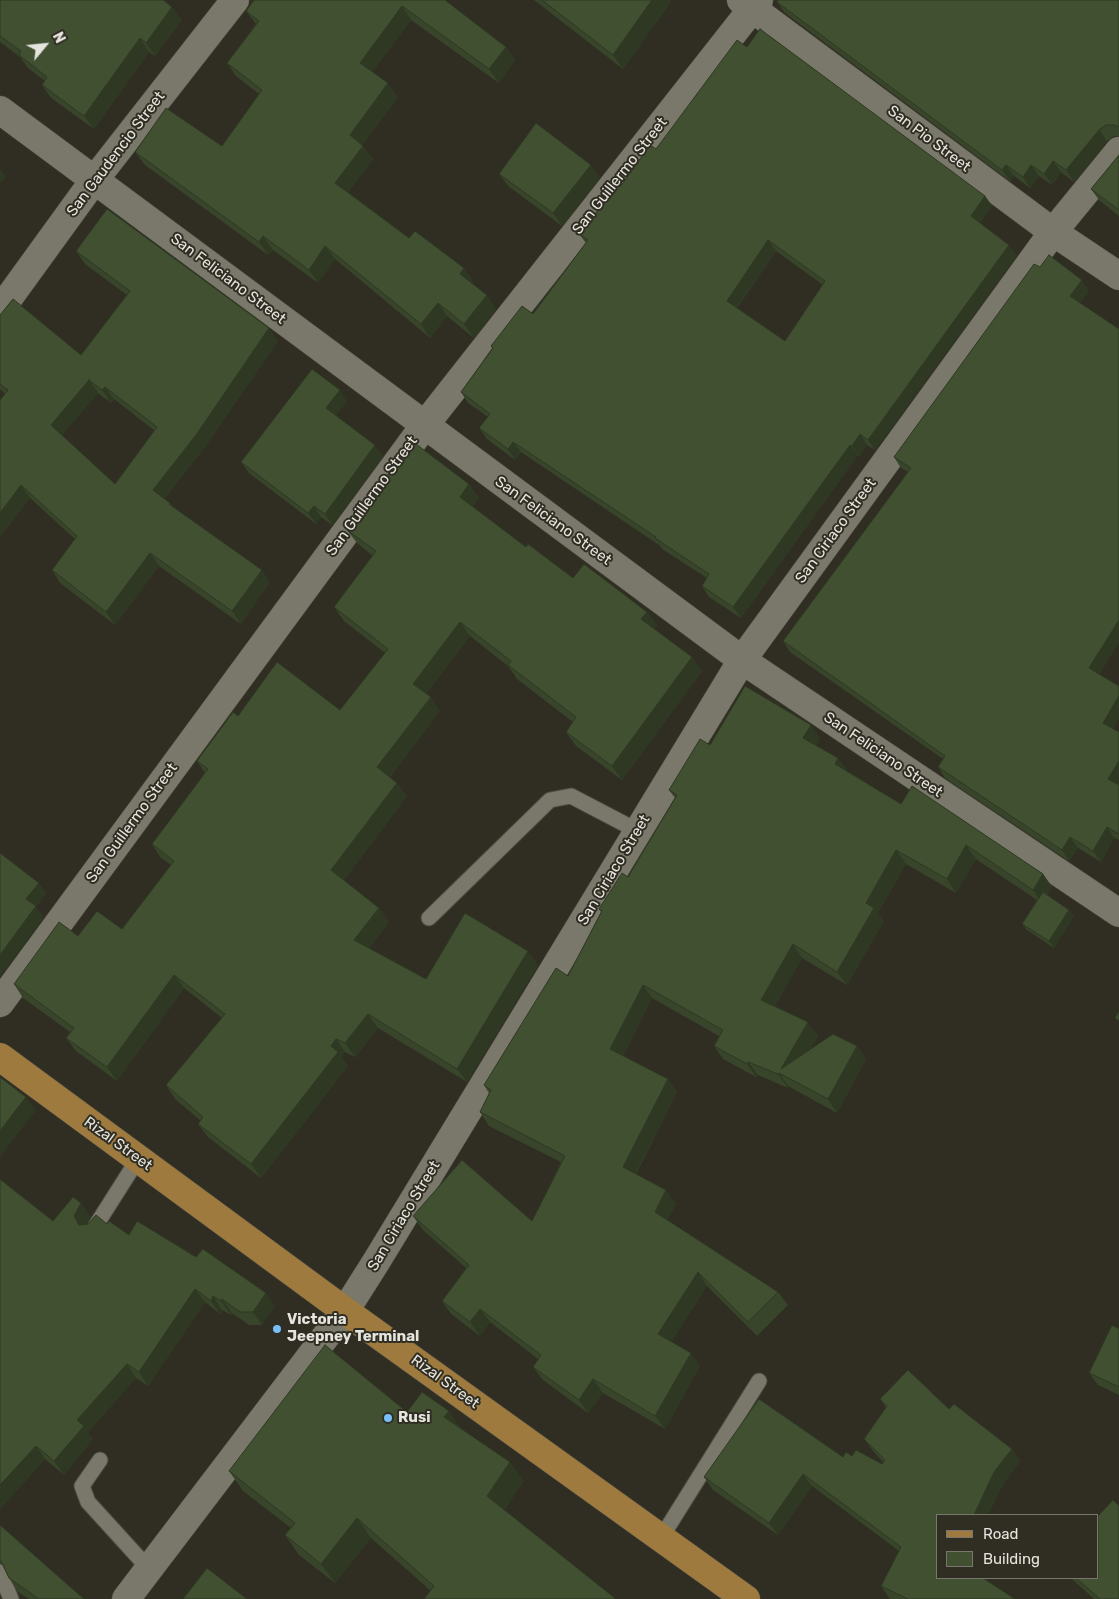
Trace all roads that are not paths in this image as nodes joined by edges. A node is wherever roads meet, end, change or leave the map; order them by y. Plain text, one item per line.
1 (235, 0) edge
2 (751, 3) edge
3 (0, 110) edge
4 (1119, 151) edge
5 (96, 180) junction
6 (1053, 232) junction
7 (1119, 276) edge
8 (0, 310) edge
9 (424, 426) junction
10 (742, 660) junction
11 (638, 831) junction
12 (1119, 913) edge
13 (428, 918) dead end
14 (0, 1003) edge
15 (0, 1057) edge
16 (138, 1159) junction
17 (93, 1230) edge
18 (345, 1311) junction
19 (759, 1382) dead end
20 (100, 1460) dead end
21 (661, 1538) junction
22 (149, 1569) junction
23 (0, 1572) edge
24 (11, 1599) edge
25 (126, 1599) edge
26 (746, 1599) edge

1 - 5 street, San Gaudencio Street
2 - 6 street, San Pio Street
2 - 9 street, San Guillermo Street
3 - 5 street, San Feliciano Street
4 - 6 street, San Ciriaco Street
5 - 8 street, San Gaudencio Street
5 - 9 street, San Feliciano Street
6 - 7 street, San Pio Street
6 - 10 street, San Ciriaco Street
9 - 10 street, San Feliciano Street
9 - 14 street, San Guillermo Street
10 - 11 street, San Ciriaco Street
10 - 12 street, San Feliciano Street
11 - 13 lane
11 - 18 street, San Ciriaco Street
15 - 16 main road, Rizal Street
16 - 17 lane
16 - 18 main road, Rizal Street
18 - 21 main road, Rizal Street
18 - 22 street, San Ciriaco Street
19 - 21 lane
20 - 22 lane
21 - 26 main road, Rizal Street
22 - 25 street, San Ciriaco Street
23 - 24 lane

